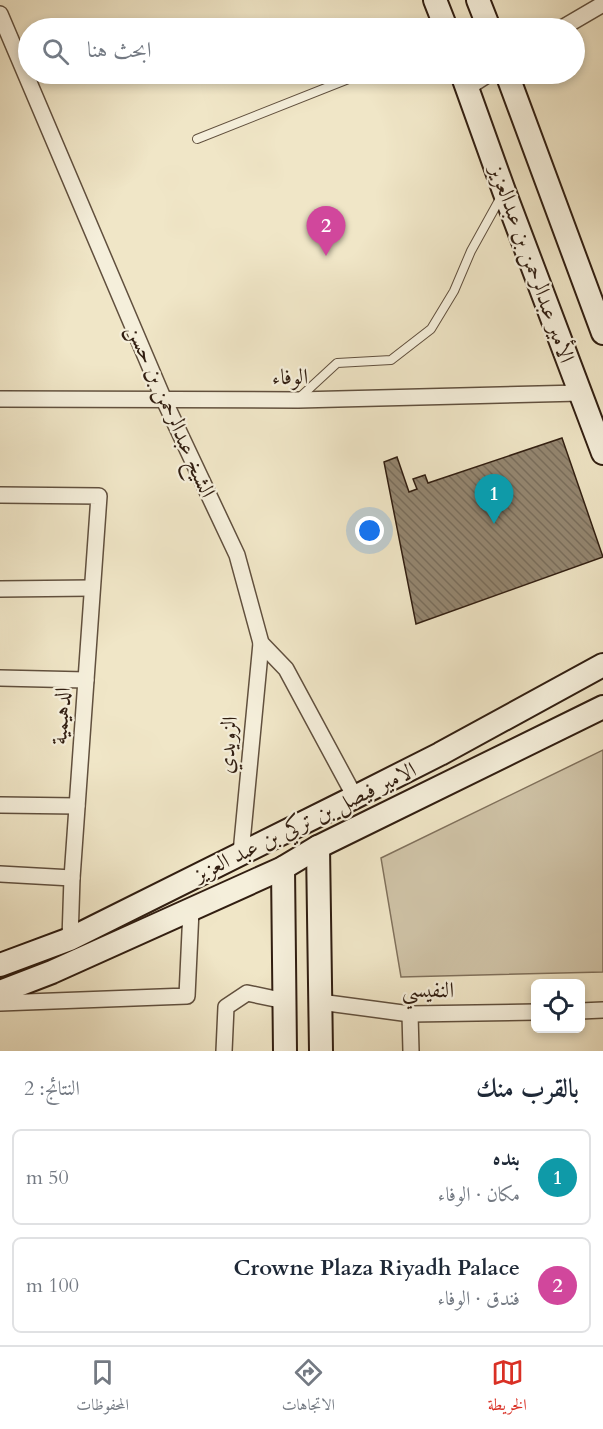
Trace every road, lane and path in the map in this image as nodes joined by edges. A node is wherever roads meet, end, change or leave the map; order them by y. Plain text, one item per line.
1 (435, 0) edge
2 (478, 0) edge
3 (603, 4) edge
4 (0, 14) edge
5 (442, 18) edge
6 (485, 18) edge
7 (579, 18) edge
8 (18, 56) edge
9 (30, 84) edge
10 (336, 84) edge
11 (466, 84) edge
12 (511, 84) edge
13 (197, 139) dead end
14 (504, 191) junction
15 (603, 333) edge
16 (580, 393) junction
17 (0, 399) edge
18 (164, 400) junction
19 (298, 400) junction
20 (603, 453) edge
21 (0, 495) edge
22 (92, 588) junction
23 (0, 589) edge
24 (261, 643) junction
25 (603, 665) edge
26 (0, 678) edge
27 (86, 680) junction
28 (603, 707) edge
29 (356, 797) junction
30 (0, 805) edge
31 (78, 806) junction
32 (318, 847) junction
33 (241, 852) junction
34 (283, 868) junction
35 (0, 874) edge
36 (72, 878) junction
37 (191, 910) junction
38 (70, 939) junction
39 (0, 965) edge
40 (0, 992) edge
41 (285, 1001) junction
42 (320, 1002) junction
43 (0, 1003) edge
44 (603, 1010) edge
45 (585, 1011) edge
46 (531, 1012) edge
47 (410, 1014) junction
48 (224, 1051) edge
49 (285, 1051) edge
50 (321, 1051) edge
51 (411, 1051) edge

1 - 5 main road
2 - 6 main road
3 - 7 street
4 - 8 street, الشيخ عبدالرحمن بن حسن
9 - 18 street, الشيخ عبدالرحمن بن حسن
10 - 13 lane
11 - 14 main road, الأمير عبدالرحمن بن عبدالعزيز
12 - 15 main road, الأمير عبدالرحمن بن عبدالعزيز
14 - 16 main road, الأمير عبدالرحمن بن عبدالعزيز
14 - 19 lane
16 - 19 street, الوفاء
16 - 20 main road, الأمير عبدالرحمن بن عبدالعزيز
17 - 18 street, الوفاء
18 - 19 street, الوفاء
18 - 24 street, الشيخ عبدالرحمن بن حسن
21 - 22 street, الدهيمية
22 - 23 street
22 - 27 street, الدهيمية
24 - 29 street, الشيخ عبدالرحمن بن حسن
24 - 33 street, الزويدي
25 - 29 main road, الامير فيصل بن تركي بن عبد العزيز
26 - 27 street
27 - 31 street, الدهيمية
28 - 32 main road, الامير فيصل بن تركي بن عبد العزيز
29 - 33 main road, الامير فيصل بن تركي بن عبد العزيز
30 - 31 street
31 - 36 street, الدهيمية
32 - 34 main road, الامير فيصل بن تركي بن عبد العزيز
32 - 42 main road
33 - 38 main road, الامير فيصل بن تركي بن عبد العزيز
34 - 37 main road, الامير فيصل بن تركي بن عبد العزيز
34 - 41 main road
35 - 36 street
36 - 38 street, الدهيمية
37 - 40 main road, الامير فيصل بن تركي بن عبد العزيز
37 - 43 street
38 - 39 main road, الامير فيصل بن تركي بن عبد العزيز
41 - 48 street
41 - 49 main road
42 - 47 street, النفيسي
42 - 50 main road
44 - 45 street
46 - 47 street, النفيسي
47 - 51 street

